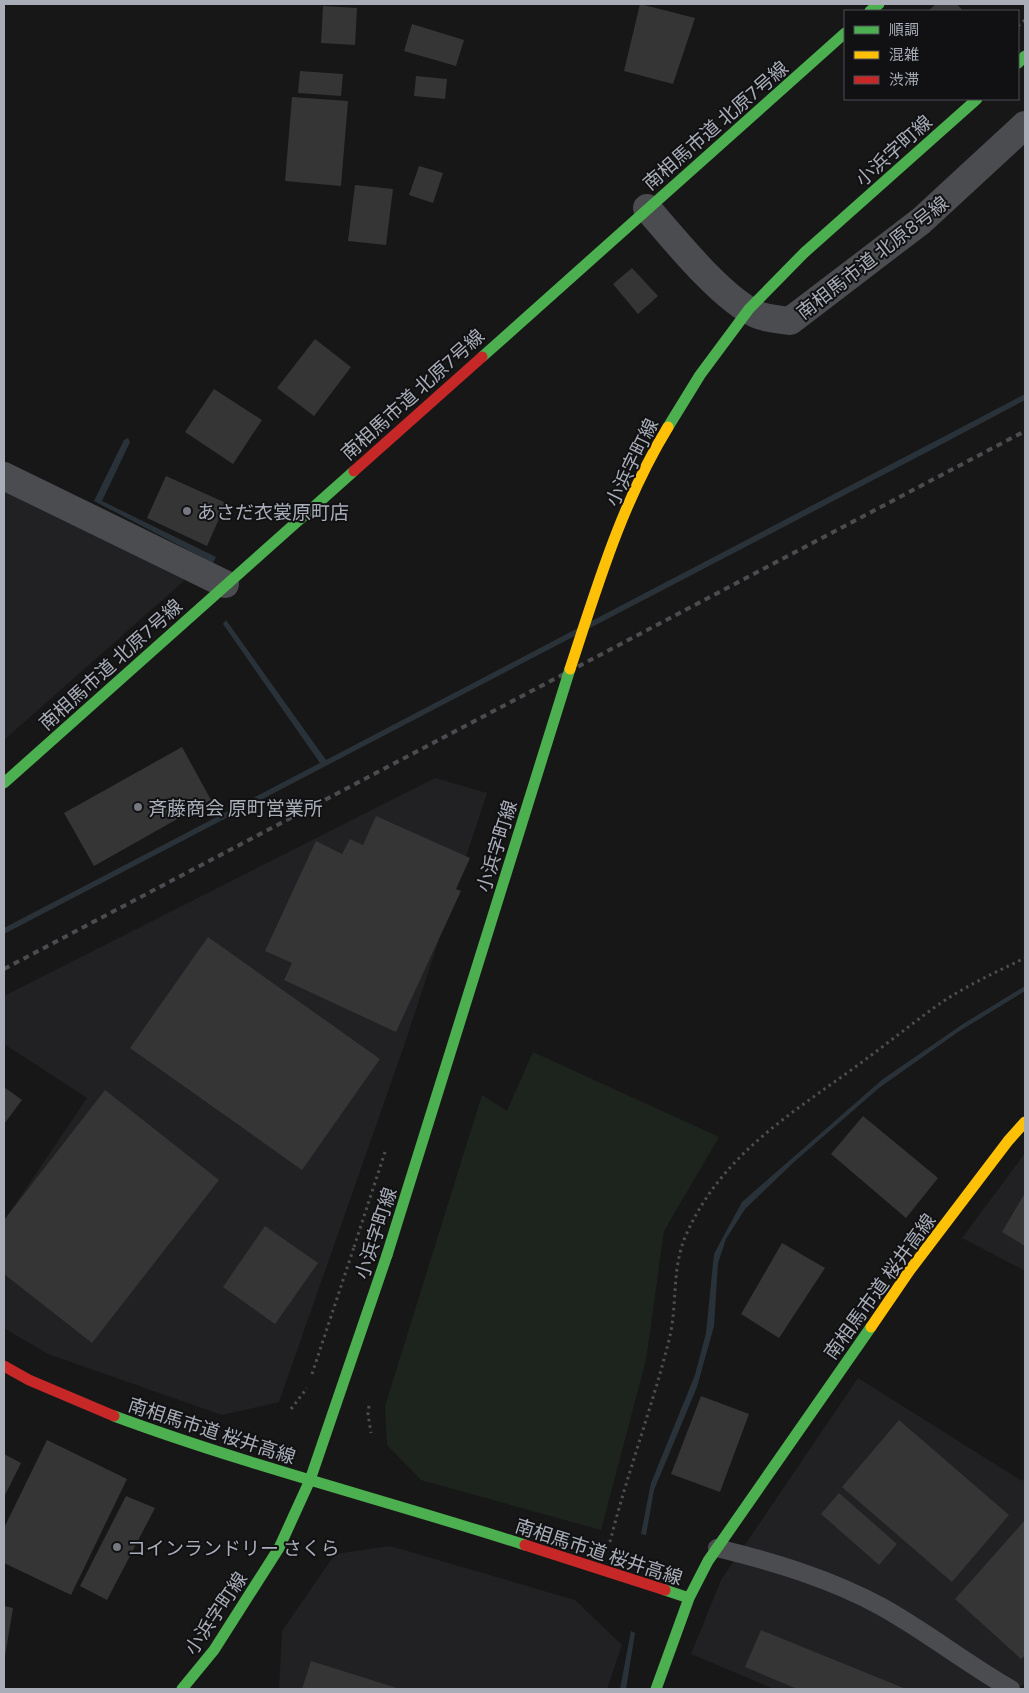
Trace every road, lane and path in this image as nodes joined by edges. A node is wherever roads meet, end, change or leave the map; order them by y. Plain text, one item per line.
1 (844, 34) edge
2 (976, 100) edge
3 (1025, 125) edge
4 (647, 208) junction
5 (4, 476) edge
6 (225, 584) junction
7 (4, 783) edge
8 (1025, 958) edge
9 (1025, 1122) edge
10 (354, 1247) dead end
11 (4, 1366) edge
12 (291, 1408) dead end
13 (310, 1480) junction
14 (717, 1548) junction
15 (604, 1570) junction
16 (689, 1598) junction
17 (182, 1689) edge
18 (656, 1689) edge
19 (1011, 1689) edge

1 - 4 street, 南相馬市道 北原7号線
2 - 13 street, 小浜字町線, bridge
3 - 4 street, 南相馬市道 北原8号線
4 - 6 street, 南相馬市道 北原7号線
5 - 6 street
6 - 7 street, 南相馬市道 北原7号線
8 - 15 path
9 - 14 street, 南相馬市道 桜井高線
10 - 12 path
11 - 13 street, 南相馬市道 桜井高線
13 - 15 street, 南相馬市道 桜井高線
13 - 17 street, 小浜字町線
14 - 16 street, 南相馬市道 桜井高線
14 - 19 lane
15 - 16 street, 南相馬市道 桜井高線
16 - 18 street

